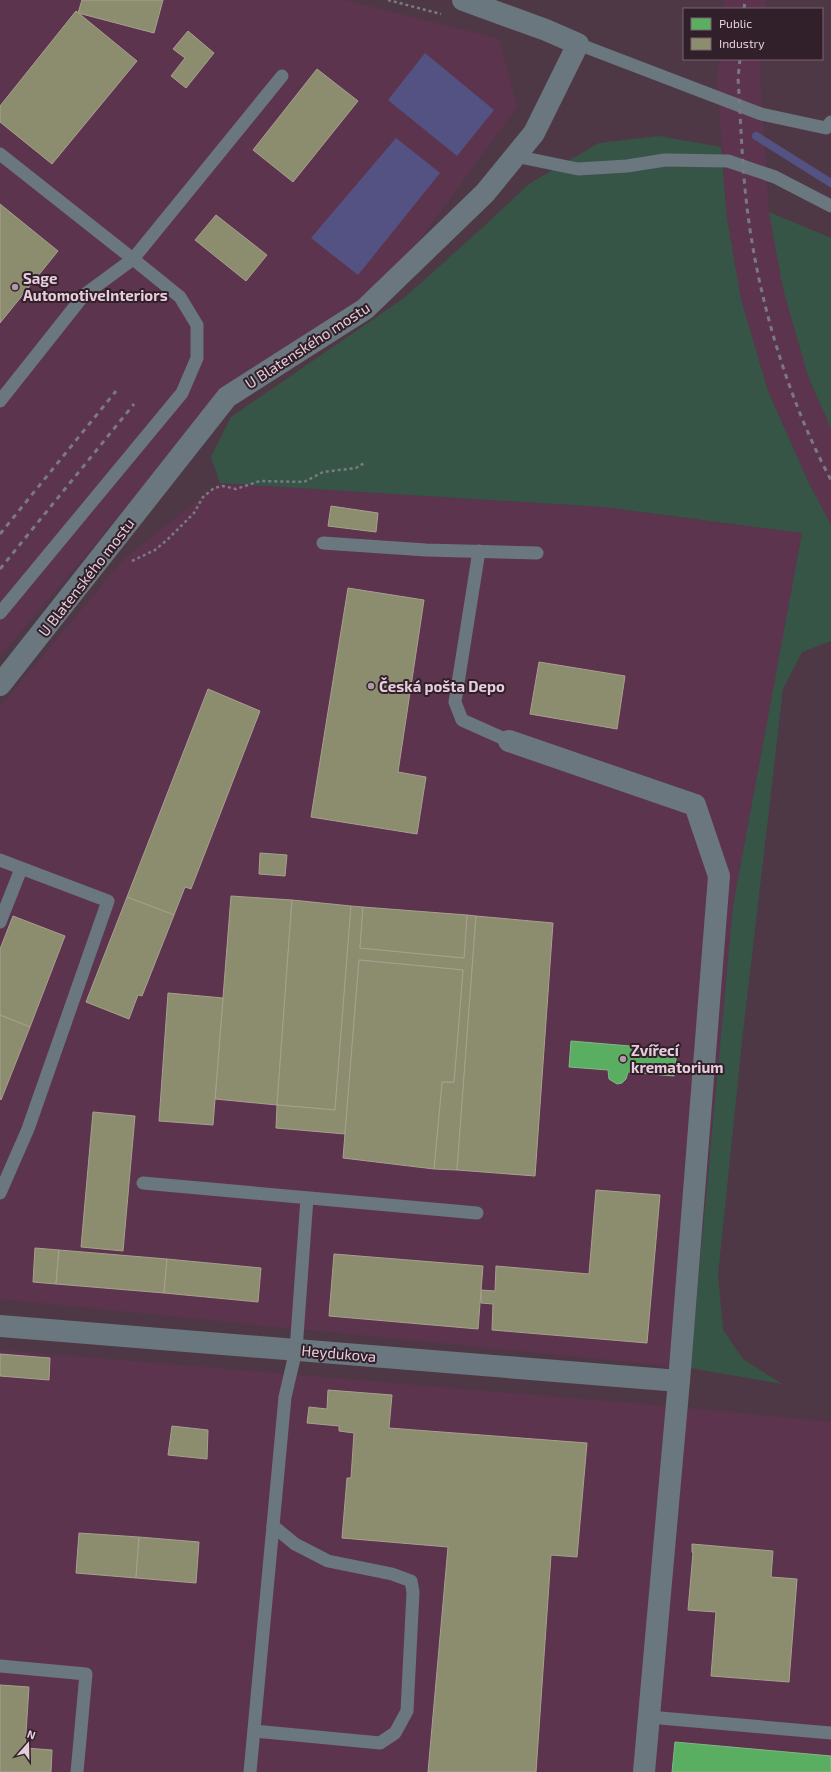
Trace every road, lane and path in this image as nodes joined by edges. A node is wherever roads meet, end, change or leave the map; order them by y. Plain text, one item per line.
1 (388, 0) edge
2 (463, 0) edge
3 (448, 16) dead end
4 (578, 44) junction
5 (282, 76) dead end
6 (829, 126) edge
7 (0, 154) edge
8 (515, 156) junction
9 (831, 206) edge
10 (133, 259) junction
11 (0, 401) edge
12 (366, 462) dead end
13 (323, 543) dead end
14 (478, 551) junction
15 (537, 553) dead end
16 (130, 563) dead end
17 (0, 613) edge
18 (0, 685) edge
19 (509, 741) joint
20 (0, 860) edge
21 (21, 869) junction
22 (0, 922) edge
23 (143, 1182) dead end
24 (0, 1193) edge
25 (306, 1198) junction
26 (477, 1213) dead end
27 (0, 1326) edge
28 (296, 1350) junction
29 (679, 1381) junction
30 (273, 1526) junction
31 (0, 1666) edge
32 (649, 1716) junction
33 (254, 1731) junction
34 (831, 1733) edge
35 (77, 1772) edge
36 (250, 1772) edge
37 (644, 1772) edge

1 - 3 path
2 - 4 street
4 - 6 lane
4 - 8 street, U Blatenského mostu
5 - 10 lane
7 - 10 lane
8 - 9 lane
8 - 18 street, U Blatenského mostu
10 - 11 lane
10 - 17 lane
12 - 16 path
13 - 14 lane
14 - 15 lane
14 - 19 lane
19 - 29 street
20 - 21 lane
21 - 22 lane
21 - 24 lane
23 - 25 lane
25 - 26 lane
25 - 28 lane
27 - 28 street, Heydukova
28 - 29 street, Heydukova
28 - 30 lane
29 - 32 street
30 - 33 lane
30 - 33 lane
31 - 35 lane
32 - 34 lane
32 - 37 street
33 - 36 lane

